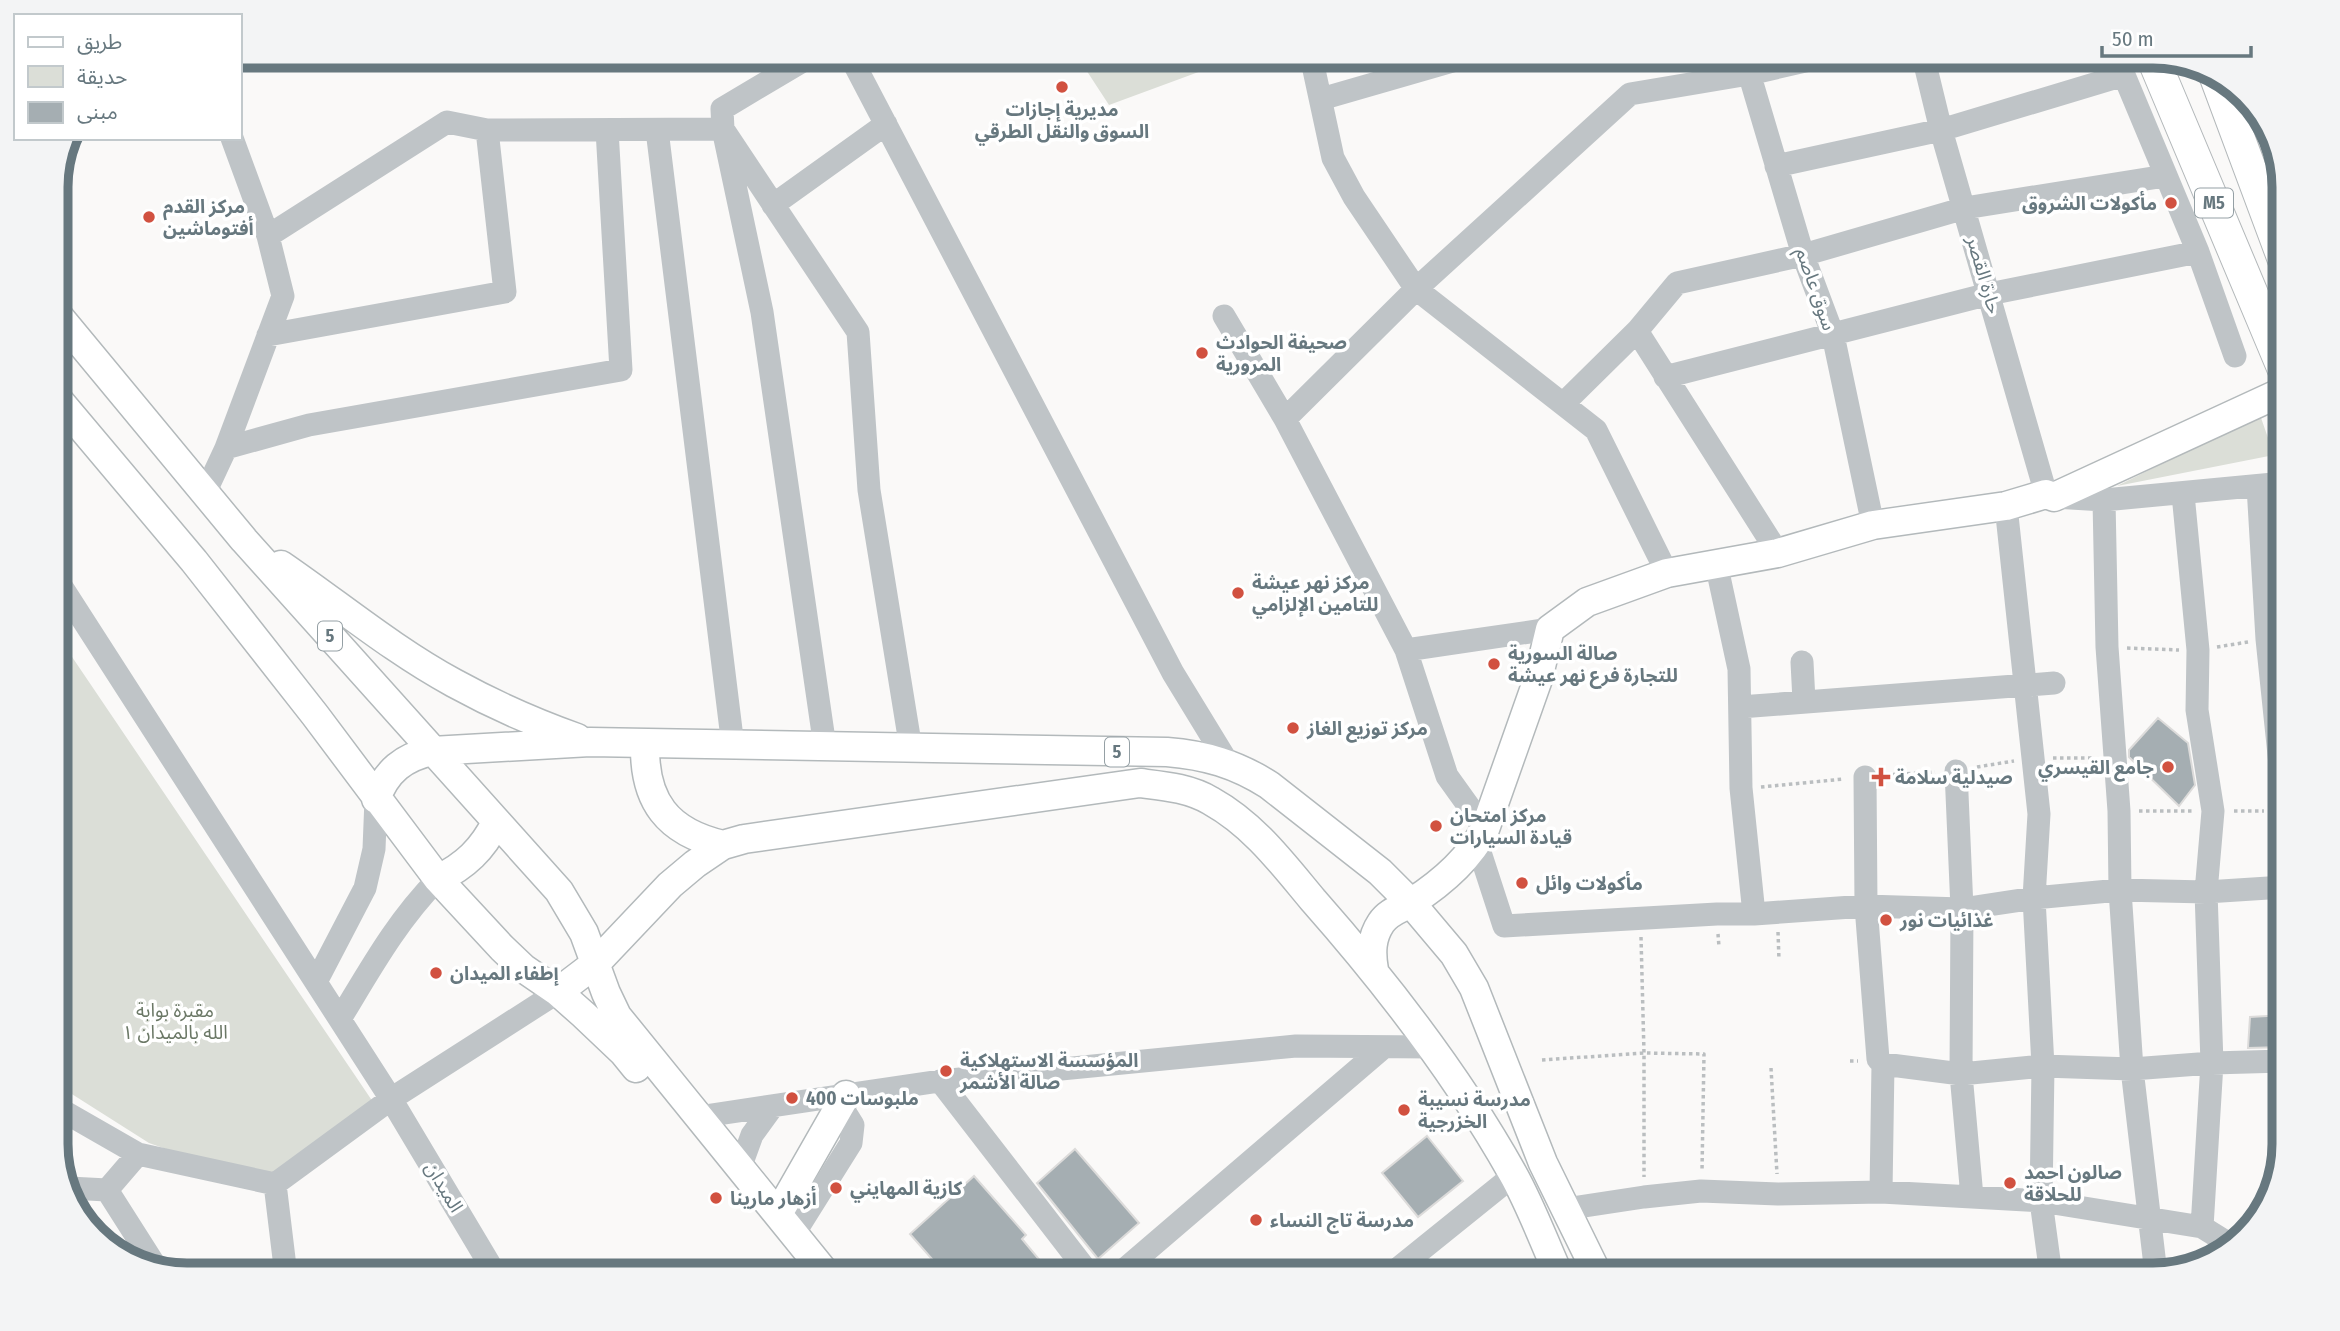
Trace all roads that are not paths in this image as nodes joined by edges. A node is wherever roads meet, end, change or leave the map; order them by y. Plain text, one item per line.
1 (791, 68) edge
2 (856, 68) edge
3 (1314, 68) edge
4 (1428, 68) edge
5 (1735, 68) edge
6 (1748, 68) edge
7 (1926, 68) edge
8 (2112, 68) edge
9 (2121, 68) edge
10 (2157, 68) edge
11 (2221, 90) edge
12 (1321, 99) junction
13 (886, 124) junction
14 (723, 129) junction
15 (488, 130) junction
16 (607, 130) junction
17 (657, 130) junction
18 (1941, 130) junction
19 (233, 140) edge
20 (1776, 166) junction
21 (2165, 176) junction
22 (773, 205) junction
23 (1965, 208) junction
24 (2271, 225) edge
25 (268, 236) junction
26 (2198, 252) junction
27 (1803, 255) junction
28 (1416, 289) junction
29 (1989, 294) junction
30 (1224, 316) dead end
31 (69, 329) edge
32 (1637, 331) junction
33 (268, 335) junction
34 (1833, 335) junction
35 (2271, 339) edge
36 (2235, 356) dead end
37 (1665, 377) junction
38 (2271, 397) edge
39 (1563, 404) junction
40 (69, 412) edge
41 (1285, 419) junction
42 (226, 448) junction
43 (2271, 485) edge
44 (2258, 486) junction
45 (205, 493) junction
46 (2183, 494) junction
47 (2050, 495) junction
48 (2104, 500) junction
49 (2006, 506) junction
50 (1873, 525) junction
51 (244, 540) junction
52 (1778, 553) junction
53 (1716, 563) junction
54 (1667, 573) junction
55 (69, 602) edge
56 (1550, 629) junction
57 (1406, 650) junction
58 (1802, 662) dead end
59 (2054, 683) dead end
60 (2272, 683) edge
61 (2024, 685) junction
62 (1804, 701) junction
63 (1740, 706) junction
64 (590, 742) junction
65 (645, 744) junction
66 (733, 746) junction
67 (825, 747) junction
68 (911, 749) junction
69 (432, 751) junction
70 (1228, 763) junction
71 (1956, 771) road end
72 (1865, 776) road end
73 (376, 799) junction
74 (496, 822) junction
75 (1481, 836) junction
76 (723, 845) junction
77 (438, 879) junction
78 (2272, 888) edge
79 (2120, 890) junction
80 (2206, 892) junction
81 (2034, 898) junction
82 (1411, 903) junction
83 (1866, 906) junction
84 (1962, 909) junction
85 (1766, 913) junction
86 (596, 963) junction
87 (1374, 970) junction
88 (316, 982) junction
89 (558, 992) junction
90 (340, 1019) junction
91 (1384, 1047) junction
92 (1432, 1047) junction
93 (2272, 1061) edge
94 (2212, 1063) junction
95 (1883, 1064) junction
96 (2043, 1066) junction
97 (2132, 1069) junction
98 (1961, 1074) junction
99 (940, 1081) junction
100 (391, 1099) junction
101 (843, 1099) junction
102 (773, 1105) junction
103 (69, 1114) edge
104 (698, 1117) junction
105 (138, 1154) junction
106 (740, 1168) junction
107 (1514, 1175) junction
108 (275, 1184) junction
109 (78, 1188) edge
110 (107, 1190) junction
111 (1881, 1192) junction
112 (1972, 1197) junction
113 (2041, 1200) junction
114 (1565, 1209) junction
115 (2150, 1219) junction
116 (786, 1224) junction
117 (2202, 1227) junction
118 (2223, 1240) edge
119 (150, 1257) edge
120 (285, 1263) edge
121 (489, 1263) edge
122 (796, 1263) edge
123 (817, 1263) edge
124 (1081, 1263) edge
125 (1132, 1263) edge
126 (1405, 1263) edge
127 (1554, 1263) edge
128 (1592, 1263) edge
129 (2049, 1263) edge
130 (2155, 1263) edge

1 - 14 street
2 - 13 street
3 - 12 street
4 - 12 street
5 - 28 street
6 - 20 street, سوق عاصم
7 - 18 street, حارة القصر
8 - 18 street
9 - 21 street
10 - 35 highway, M5
11 - 24 highway, M5
12 - 28 street
13 - 22 street
13 - 70 street
14 - 17 street
14 - 22 street
14 - 67 street
15 - 16 street
15 - 25 street
15 - 33 street
16 - 17 street
16 - 42 street
17 - 66 street
18 - 20 street
18 - 23 street, حارة القصر
19 - 25 street
20 - 27 street, سوق عاصم
21 - 23 street
21 - 26 street
22 - 68 street
23 - 27 street
23 - 29 street, حارة القصر
25 - 33 street
26 - 29 street
26 - 36 street
27 - 32 street
27 - 34 street, سوق عاصم
28 - 39 street
28 - 41 street
29 - 34 street
29 - 47 street, حارة القصر
30 - 41 street
31 - 45 main road, 5
32 - 37 street
32 - 39 street
33 - 42 street
34 - 37 street
34 - 50 street, سوق عاصم
37 - 52 street
38 - 47 main road
39 - 54 street
40 - 73 main road
41 - 57 street
42 - 45 street
43 - 44 street
44 - 46 street
44 - 60 street
45 - 51 main road, 5
46 - 48 street
46 - 80 street
47 - 48 street
47 - 49 main road
48 - 79 street
49 - 50 main road
49 - 61 street
50 - 52 main road
51 - 64 main road
51 - 69 main road, 5
52 - 53 main road
53 - 54 main road
53 - 63 street
54 - 56 main road
55 - 88 street, الميدان
56 - 57 street
56 - 75 main road
57 - 75 street
58 - 62 street
59 - 61 street
61 - 62 street
61 - 81 street
62 - 63 street
63 - 85 street
64 - 65 main road, 5
64 - 69 main road, 5
65 - 66 main road, 5
65 - 76 main road
66 - 67 main road, 5
67 - 68 main road, 5
68 - 70 main road, 5
69 - 73 main road, 5
69 - 74 main road, 5
70 - 82 main road, 5
71 - 84 street
72 - 83 street
73 - 77 main road
73 - 88 street
74 - 77 main road
74 - 86 main road, 5
75 - 82 main road
75 - 85 street
76 - 86 main road, 5
76 - 87 main road, 5
77 - 89 main road
77 - 90 street
78 - 80 street
79 - 80 street
79 - 81 street
79 - 97 street
80 - 94 street
81 - 84 street
81 - 96 street
82 - 87 main road
82 - 114 main road, 5
83 - 84 street
83 - 85 street
83 - 95 street
84 - 98 street
86 - 89 main road, 5
86 - 104 main road
87 - 92 main road, 5
88 - 90 street, الميدان
89 - 100 street
89 - 122 main road
90 - 100 street, الميدان
91 - 92 street
91 - 99 street
91 - 125 street
92 - 107 main road, 5
93 - 94 street
94 - 97 street
94 - 117 street
95 - 98 street
95 - 111 street
96 - 97 street
96 - 98 street
96 - 113 street
97 - 115 street
98 - 112 street
99 - 101 street
99 - 124 street
100 - 108 street
100 - 121 street, الميدان
101 - 102 street
101 - 116 main road
102 - 104 street
102 - 106 street
103 - 105 street
104 - 106 main road
105 - 108 street
105 - 110 street
106 - 116 main road
107 - 126 street
107 - 127 main road, 5
108 - 120 street
109 - 110 street
110 - 119 street
111 - 112 street
111 - 114 street
112 - 113 street
113 - 115 street
113 - 129 street
114 - 128 main road, 5
115 - 117 street
115 - 130 street
116 - 123 main road
117 - 118 street

